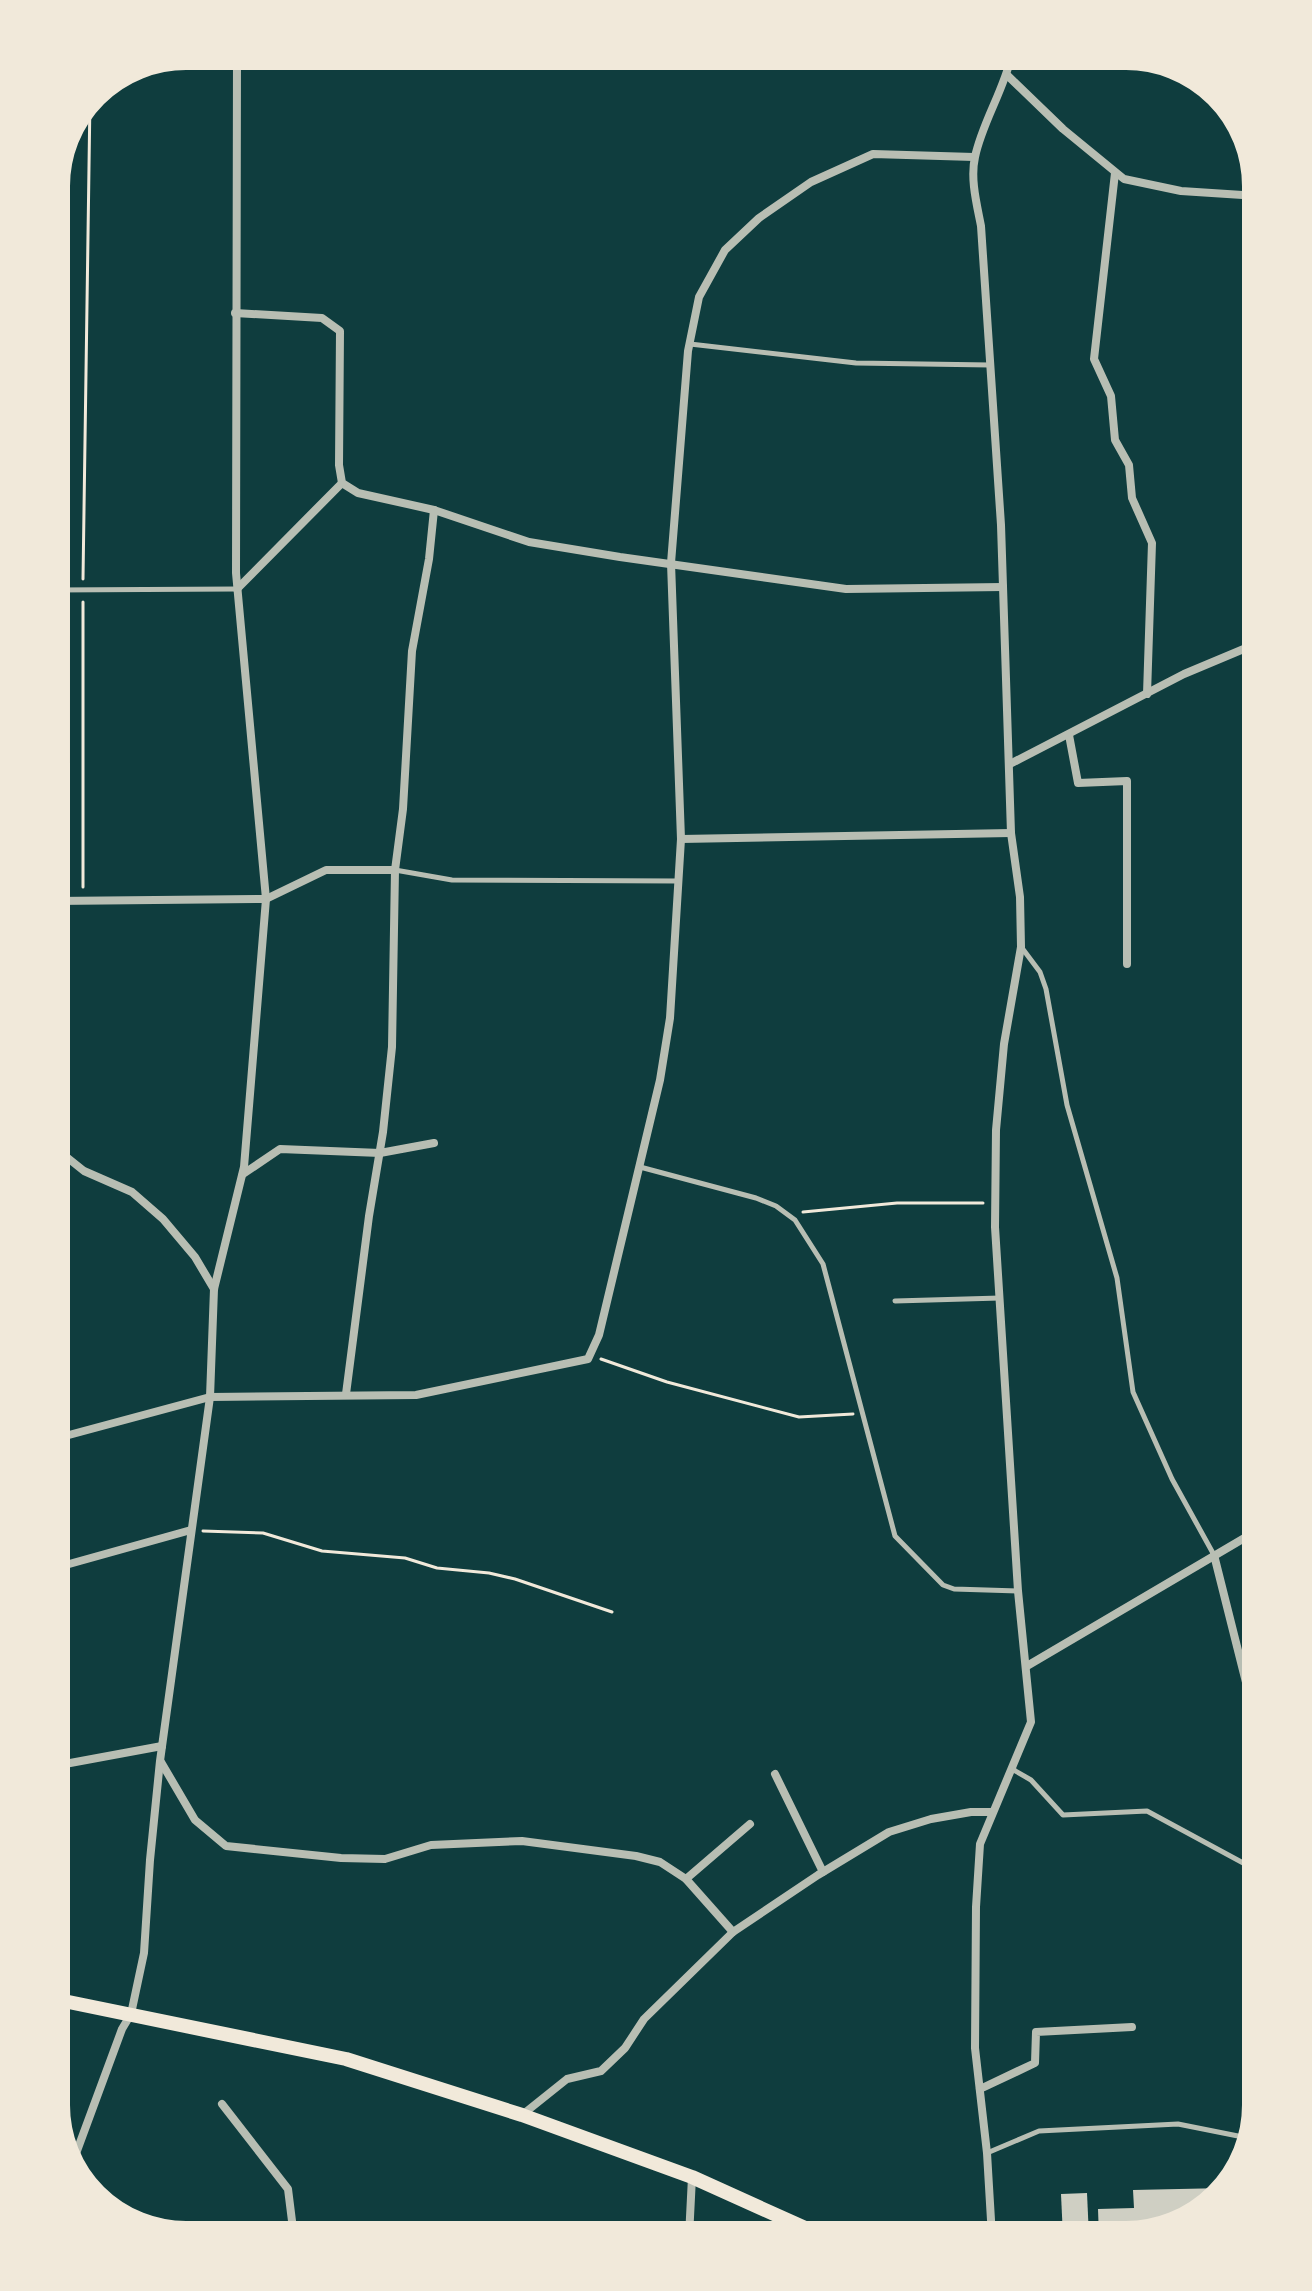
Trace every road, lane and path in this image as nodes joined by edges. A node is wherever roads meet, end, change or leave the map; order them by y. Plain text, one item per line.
1 (237, 68) edge
2 (1009, 68) edge
3 (1007, 75) junction
4 (90, 118) edge
5 (974, 157) junction
6 (1115, 173) junction
7 (1244, 195) edge
8 (235, 313) junction
9 (689, 344) junction
10 (990, 365) junction
11 (342, 483) junction
12 (434, 510) junction
13 (671, 563) junction
14 (1003, 587) junction
15 (237, 589) junction
16 (68, 590) edge
17 (83, 590) junction
18 (1244, 649) edge
19 (1147, 694) junction
20 (1069, 735) junction
21 (1010, 764) junction
22 (1011, 833) junction
23 (681, 839) junction
24 (395, 870) junction
25 (678, 881) junction
26 (266, 899) junction
27 (68, 901) edge
28 (83, 901) junction
29 (1021, 947) junction
30 (1127, 964) dead end
31 (434, 1143) dead end
32 (380, 1153) junction
33 (68, 1158) edge
34 (638, 1167) junction
35 (243, 1174) junction
36 (995, 1203) junction
37 (789, 1216) junction
38 (214, 1289) junction
39 (1000, 1298) junction
40 (895, 1301) dead end
41 (592, 1352) junction
42 (346, 1394) junction
43 (210, 1397) junction
44 (862, 1413) junction
45 (68, 1435) edge
46 (191, 1530) junction
47 (1244, 1538) edge
48 (1214, 1555) junction
49 (68, 1564) edge
50 (1018, 1591) junction
51 (612, 1612) dead end
52 (1027, 1666) junction
53 (1244, 1674) edge
54 (162, 1746) junction
55 (160, 1761) junction
56 (68, 1763) edge
57 (1012, 1769) junction
58 (775, 1774) dead end
59 (992, 1812) junction
60 (750, 1824) dead end
61 (1244, 1863) edge
62 (823, 1872) junction
63 (686, 1879) junction
64 (733, 1932) junction
65 (68, 2002) edge
66 (131, 2014) junction
67 (1132, 2027) dead end
68 (980, 2089) junction
69 (222, 2104) dead end
70 (522, 2115) junction
71 (1240, 2136) edge
72 (77, 2150) edge
73 (987, 2153) junction
74 (692, 2177) junction
75 (292, 2223) edge
76 (690, 2223) edge
77 (794, 2223) edge
78 (991, 2223) edge

1 - 8 street
2 - 3 street
3 - 5 street
3 - 6 street
4 - 17 path
5 - 9 street
5 - 10 street
6 - 7 street
6 - 19 street
8 - 11 street
8 - 15 street
9 - 10 lane
9 - 13 street
10 - 14 street
11 - 12 street
11 - 15 street
12 - 13 street
12 - 24 street
13 - 14 street
13 - 23 street
14 - 21 street
15 - 17 lane
15 - 26 street
16 - 17 lane
17 - 28 path
18 - 19 street
19 - 20 street
20 - 21 street
20 - 30 street
21 - 22 street
22 - 23 street
22 - 29 street
23 - 25 street
24 - 25 lane
24 - 26 street
24 - 32 street
25 - 34 street
26 - 28 street
26 - 35 street
27 - 28 street
29 - 36 street
29 - 48 lane
31 - 32 street
32 - 35 street
32 - 42 street
33 - 38 street
34 - 37 lane
34 - 41 street
35 - 38 street
36 - 37 path
36 - 39 street
37 - 44 lane
38 - 43 street
39 - 40 lane
39 - 50 street
41 - 42 street
41 - 44 path
42 - 43 street
43 - 45 street
43 - 46 street
44 - 50 lane
46 - 49 street
46 - 51 path
46 - 54 street
47 - 48 street
48 - 52 street
48 - 53 street
50 - 52 street
52 - 57 street
54 - 55 street
54 - 56 street
55 - 63 street
55 - 66 street
57 - 59 street
57 - 61 lane
58 - 62 street
59 - 62 street
59 - 68 street
60 - 63 street
62 - 64 street
63 - 64 street
64 - 70 street
65 - 66 main road
66 - 70 main road
66 - 72 street
67 - 68 street
68 - 73 street
69 - 75 street
70 - 74 main road
71 - 73 lane
73 - 78 street
74 - 76 street
74 - 77 main road

